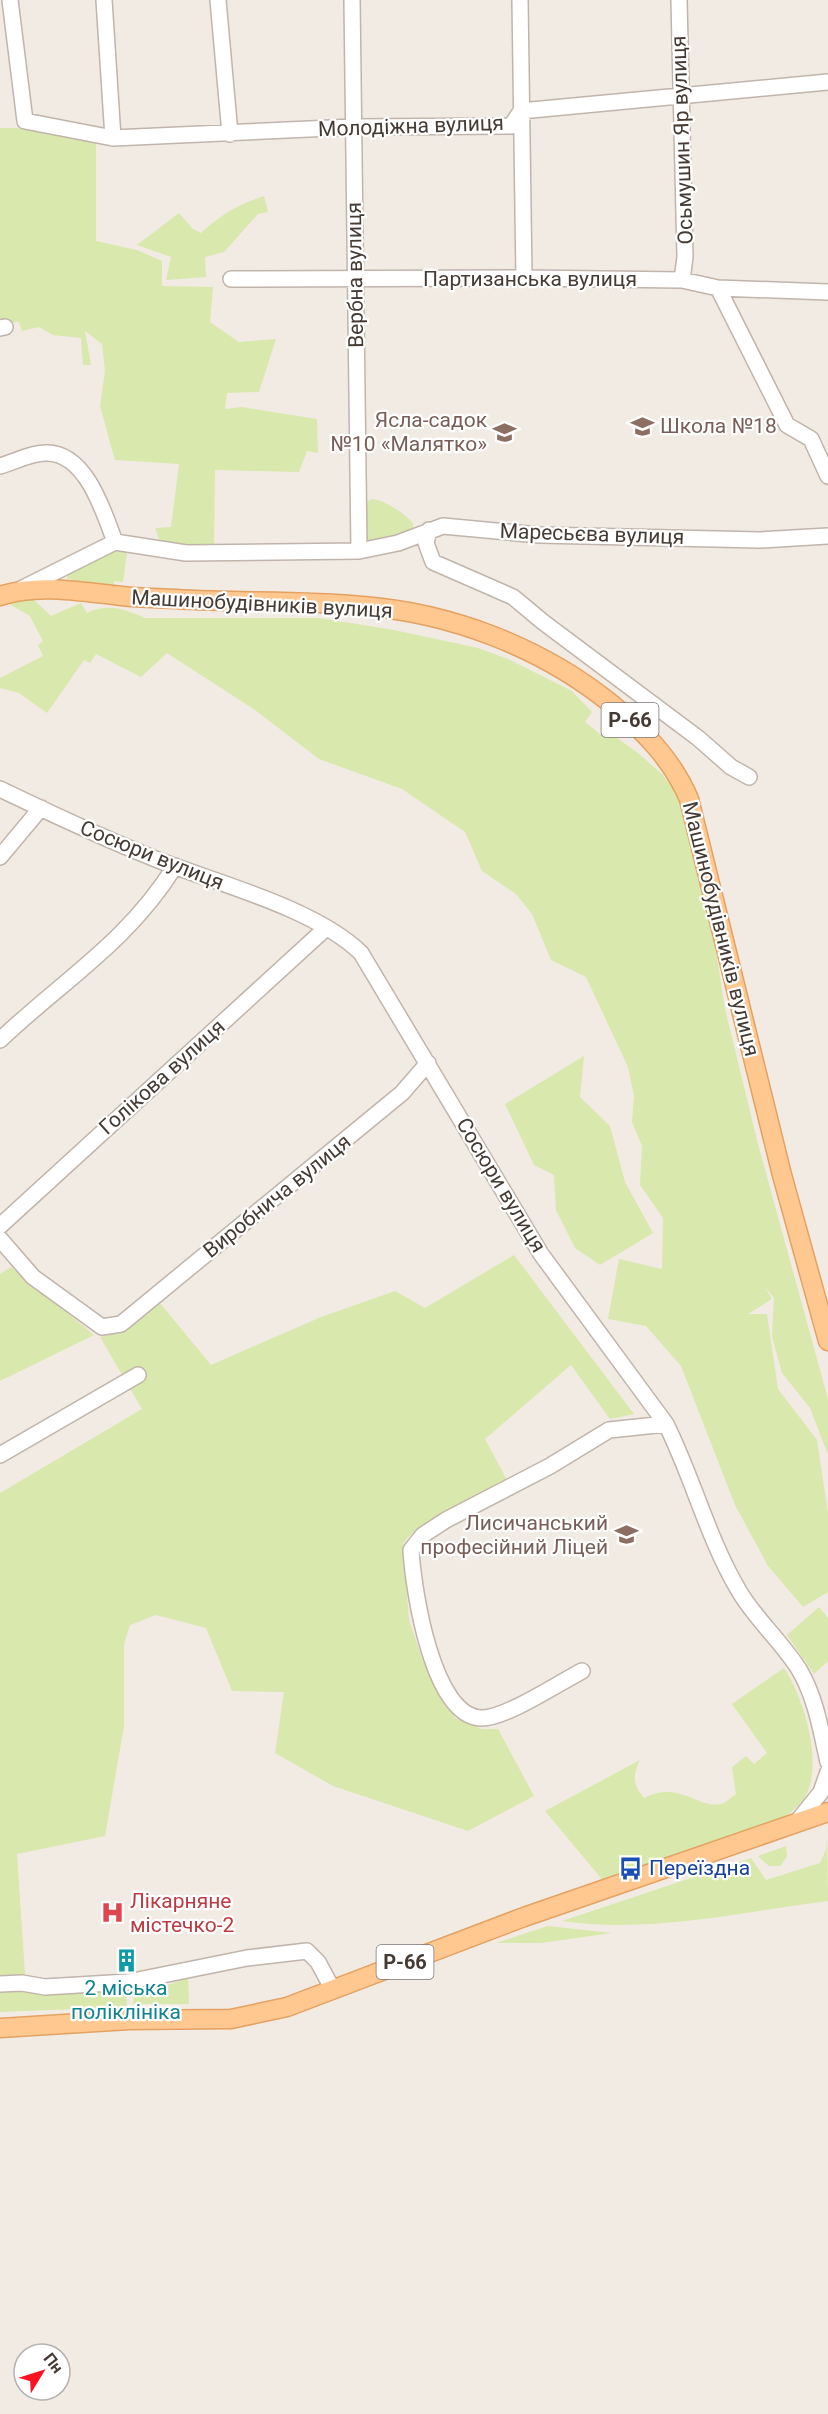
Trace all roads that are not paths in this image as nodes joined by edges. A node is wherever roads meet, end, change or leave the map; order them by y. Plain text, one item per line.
1 (10, 0) edge
2 (104, 0) edge
3 (218, 0) edge
4 (352, 0) edge
5 (520, 0) edge
6 (679, 0) edge
7 (828, 82) edge
8 (680, 94) junction
9 (522, 111) junction
10 (353, 128) junction
11 (230, 134) junction
12 (113, 138) junction
13 (524, 278) junction
14 (231, 279) dead end
15 (355, 279) junction
16 (682, 280) junction
17 (718, 288) junction
18 (828, 292) edge
19 (0, 466) edge
20 (826, 467) edge
21 (429, 530) junction
22 (828, 536) edge
23 (115, 542) junction
24 (359, 551) junction
25 (19, 591) junction
26 (0, 596) edge
27 (749, 777) dead end
28 (0, 789) edge
29 (41, 808) junction
30 (0, 858) edge
31 (175, 866) junction
32 (325, 928) junction
33 (0, 1040) edge
34 (428, 1063) junction
35 (0, 1226) edge
36 (0, 1239) edge
37 (6, 1258) edge
38 (828, 1341) edge
39 (138, 1375) dead end
40 (666, 1424) junction
41 (0, 1455) edge
42 (582, 1671) dead end
43 (828, 1762) edge
44 (828, 1772) edge
45 (828, 1812) edge
46 (796, 1824) junction
47 (0, 1984) edge
48 (332, 1988) junction
49 (0, 2028) edge

1 - 12 street, Молодіжна вулиця
2 - 12 street
3 - 11 street
4 - 10 street, Вербна вулиця
5 - 9 street
6 - 8 street, Осьмушин Яр вулиця
7 - 8 street, Молодіжна вулиця
8 - 9 street, Молодіжна вулиця
8 - 16 street, Осьмушин Яр вулиця
9 - 10 street, Молодіжна вулиця
9 - 13 street
10 - 11 street, Молодіжна вулиця
10 - 15 street, Вербна вулиця
11 - 12 street, Молодіжна вулиця
13 - 15 street, Партизанська вулиця
13 - 16 street, Партизанська вулиця
14 - 15 street, Партизанська вулиця
15 - 24 street, Вербна вулиця
16 - 17 street, Партизанська вулиця
17 - 18 street, Партизанська вулиця
17 - 20 street
19 - 23 street
21 - 22 street, Маресьєва вулиця
21 - 24 street, Маресьєва вулиця
21 - 27 street
23 - 24 street, Маресьєва вулиця
23 - 25 street
25 - 26 main road, Машинобудівників вулиця / Р-66
25 - 38 main road, Машинобудівників вулиця / Р-66
28 - 29 street, Сосюри вулиця
29 - 30 street
29 - 31 street, Сосюри вулиця
31 - 32 street, Сосюри вулиця
31 - 33 street
32 - 34 street, Сосюри вулиця
32 - 35 street, Голікова вулиця
34 - 37 street, Виробнича вулиця
34 - 40 street, Сосюри вулиця
36 - 37 street
39 - 41 street
40 - 42 street
40 - 43 street, Сосюри вулиця
44 - 46 street
45 - 46 main road, Р-66
46 - 48 main road, Р-66
47 - 48 street
48 - 49 main road, Р-66

